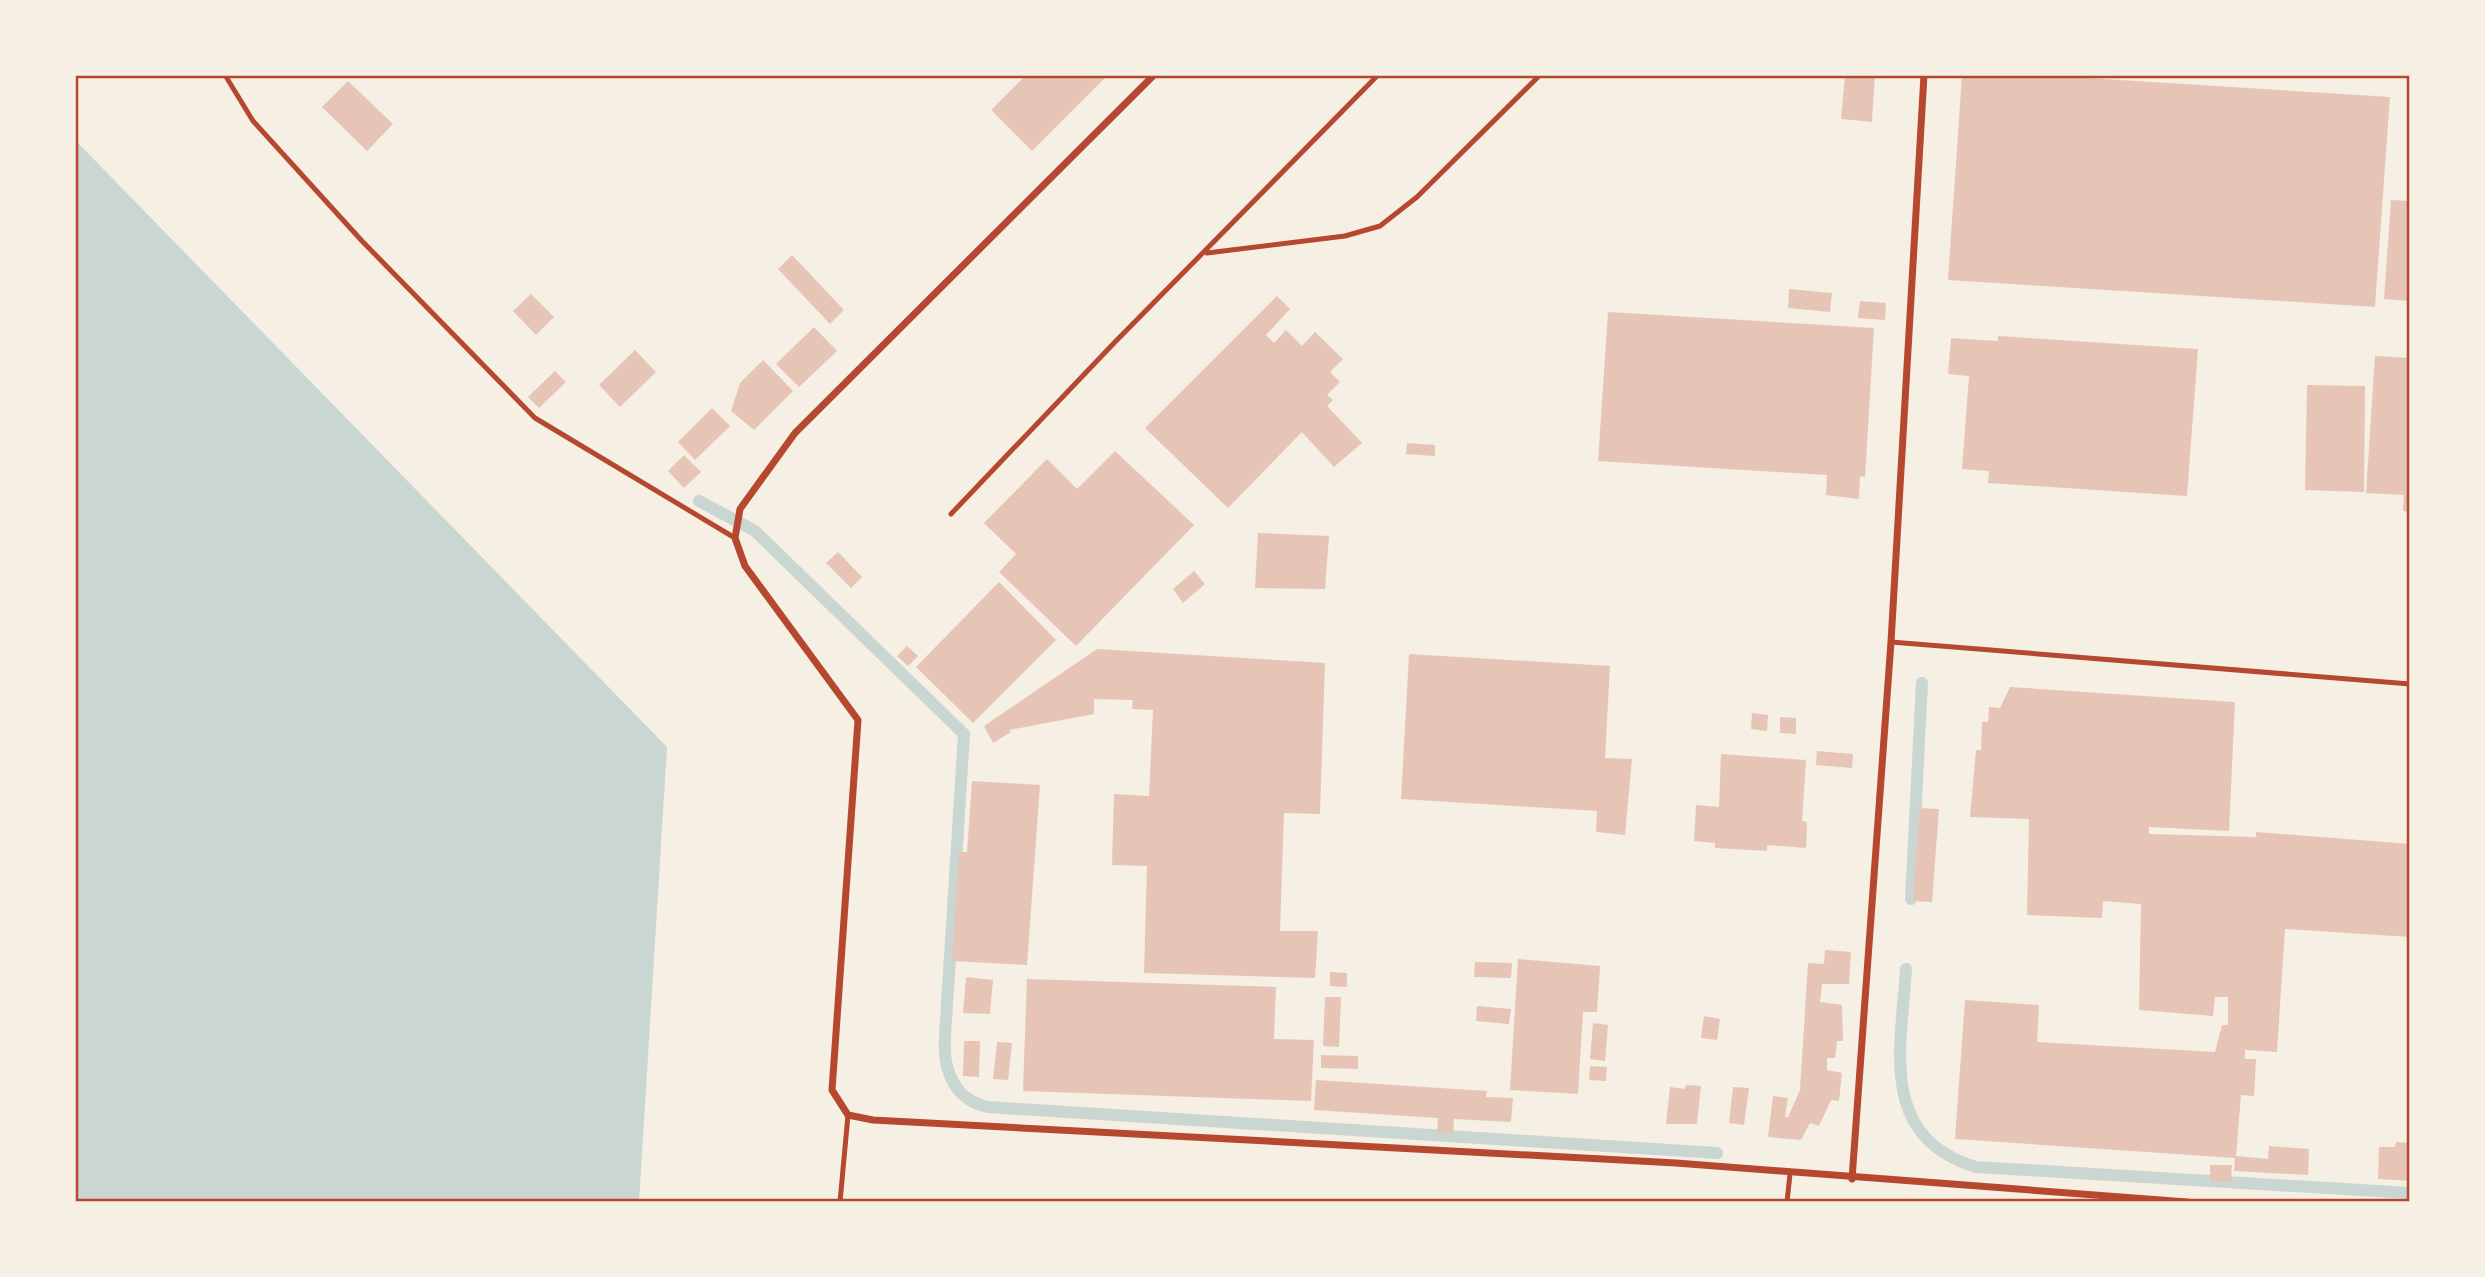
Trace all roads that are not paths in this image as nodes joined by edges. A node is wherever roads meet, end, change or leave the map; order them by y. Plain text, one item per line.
1 (225, 75) edge
2 (1154, 75) edge
3 (1378, 75) edge
4 (1540, 75) edge
5 (1924, 75) edge
6 (1205, 254) junction
7 (951, 514) dead end
8 (734, 538) junction
9 (1891, 642) junction
10 (2410, 684) edge
11 (848, 1115) junction
12 (1790, 1174) junction
13 (1852, 1179) junction
14 (840, 1202) edge
15 (1787, 1202) edge
16 (2187, 1202) edge

1 - 8 lane
2 - 8 street
3 - 6 lane
4 - 6 lane
5 - 9 street
6 - 7 lane
8 - 11 street
9 - 10 lane
9 - 13 street
11 - 12 street
11 - 14 lane
12 - 13 street
12 - 15 lane
13 - 16 street

